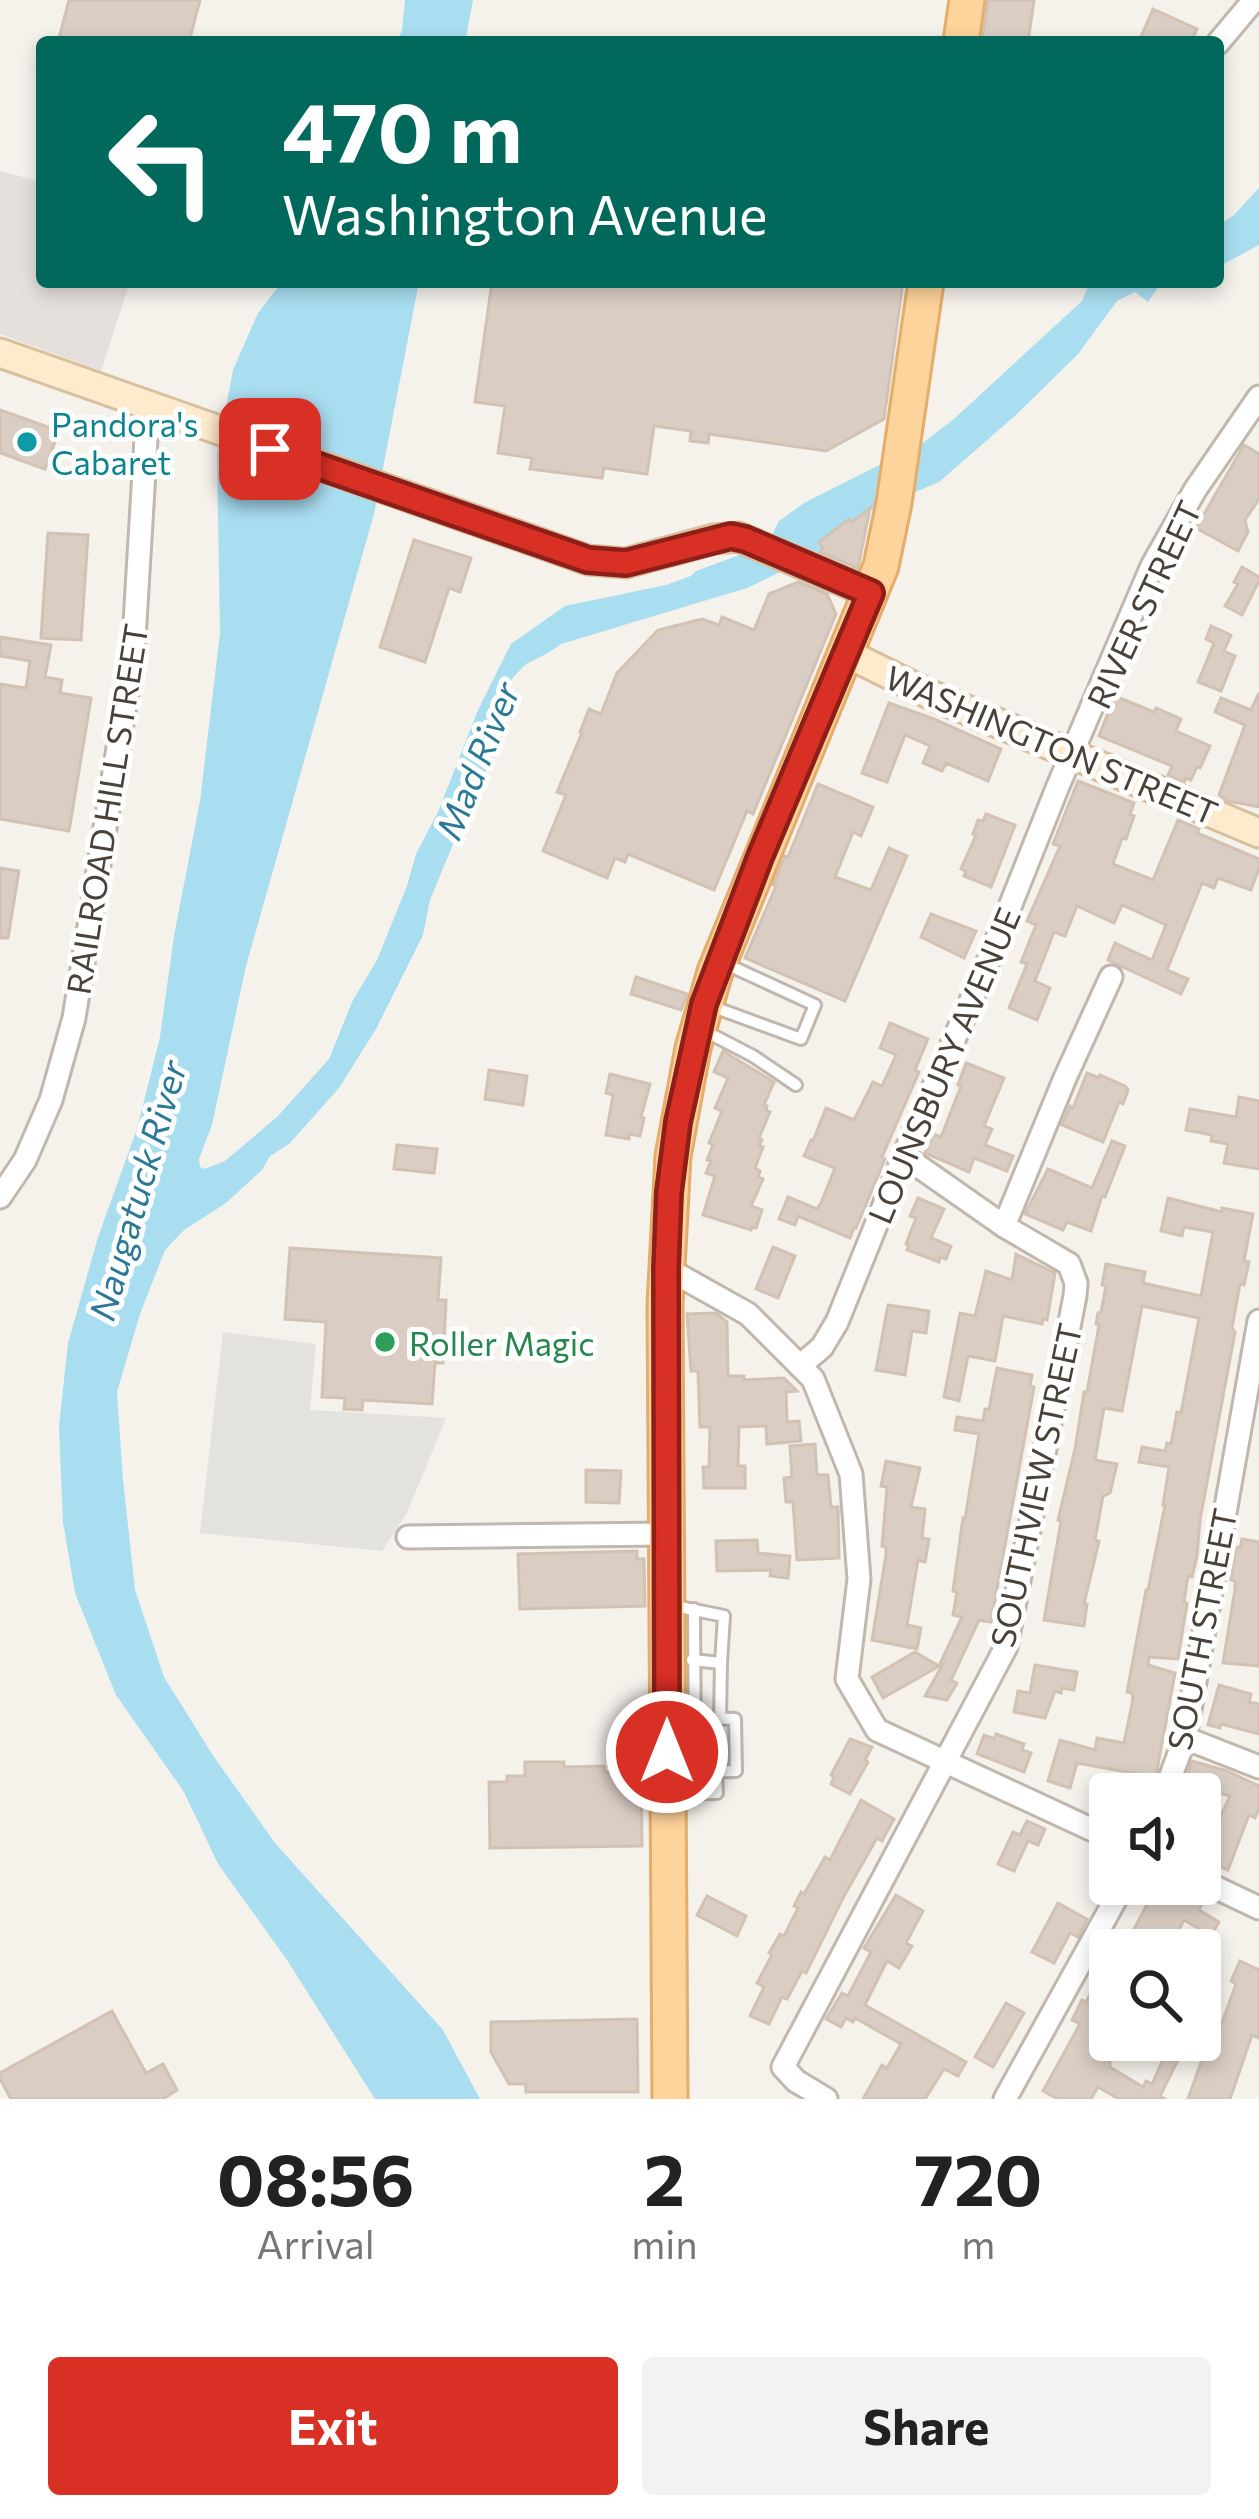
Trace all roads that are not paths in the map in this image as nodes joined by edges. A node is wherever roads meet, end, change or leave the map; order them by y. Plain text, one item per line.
1 (967, 0) edge
2 (1254, 0) edge
3 (962, 36) edge
4 (1224, 36) edge
5 (925, 288) edge
6 (0, 352) edge
7 (1259, 397) edge
8 (148, 405) junction
9 (871, 593) junction
10 (846, 653) junction
11 (1073, 755) junction
12 (1259, 833) edge
13 (719, 961) junction
14 (1111, 977) dead end
15 (701, 1016) junction
16 (796, 1085) dead end
17 (904, 1156) junction
18 (0, 1197) edge
19 (1004, 1226) junction
20 (666, 1268) junction
21 (1259, 1321) edge
22 (800, 1366) junction
23 (667, 1534) junction
24 (408, 1537) dead end
25 (680, 1607) junction
26 (681, 1659) junction
27 (721, 1663) junction
28 (680, 1718) junction
29 (717, 1719) junction
30 (1185, 1738) junction
31 (715, 1740) dead end
32 (716, 1755) dead end
33 (945, 1761) junction
34 (1259, 1767) edge
35 (717, 1772) junction
36 (1172, 1773) edge
37 (668, 1794) junction
38 (1089, 1828) edge
39 (1221, 1890) edge
40 (1112, 1905) edge
41 (1259, 1908) edge
42 (670, 2099) edge
43 (826, 2099) edge
44 (1005, 2099) edge

1 - 3 main road
2 - 4 street
5 - 9 main road
6 - 8 main road
7 - 11 street, RIVER STREET
8 - 9 main road
8 - 18 street, RAILROAD HILL STREET
9 - 10 main road
10 - 11 main road, WASHINGTON STREET
10 - 13 main road
11 - 12 main road, WASHINGTON STREET
11 - 17 street, LOUNSBURY AVENUE
13 - 15 main road
13 - 15 lane
14 - 19 street
15 - 16 lane
15 - 20 main road
17 - 19 street, SOUTHVIEW STREET
17 - 22 street, LOUNSBURY AVENUE
19 - 33 street, SOUTHVIEW STREET
20 - 22 street
20 - 23 main road
21 - 30 street, SOUTH STREET
22 - 33 street
23 - 24 street
23 - 25 main road
25 - 26 main road
25 - 27 lane
26 - 27 lane
26 - 28 main road
27 - 29 lane
28 - 29 lane
28 - 35 lane
28 - 37 main road
29 - 31 lane
29 - 35 lane
30 - 34 street
30 - 36 street, SOUTH STREET
32 - 35 lane
33 - 38 street
33 - 43 street, SOUTHVIEW STREET
35 - 37 lane
37 - 42 main road
39 - 41 street
40 - 44 street

